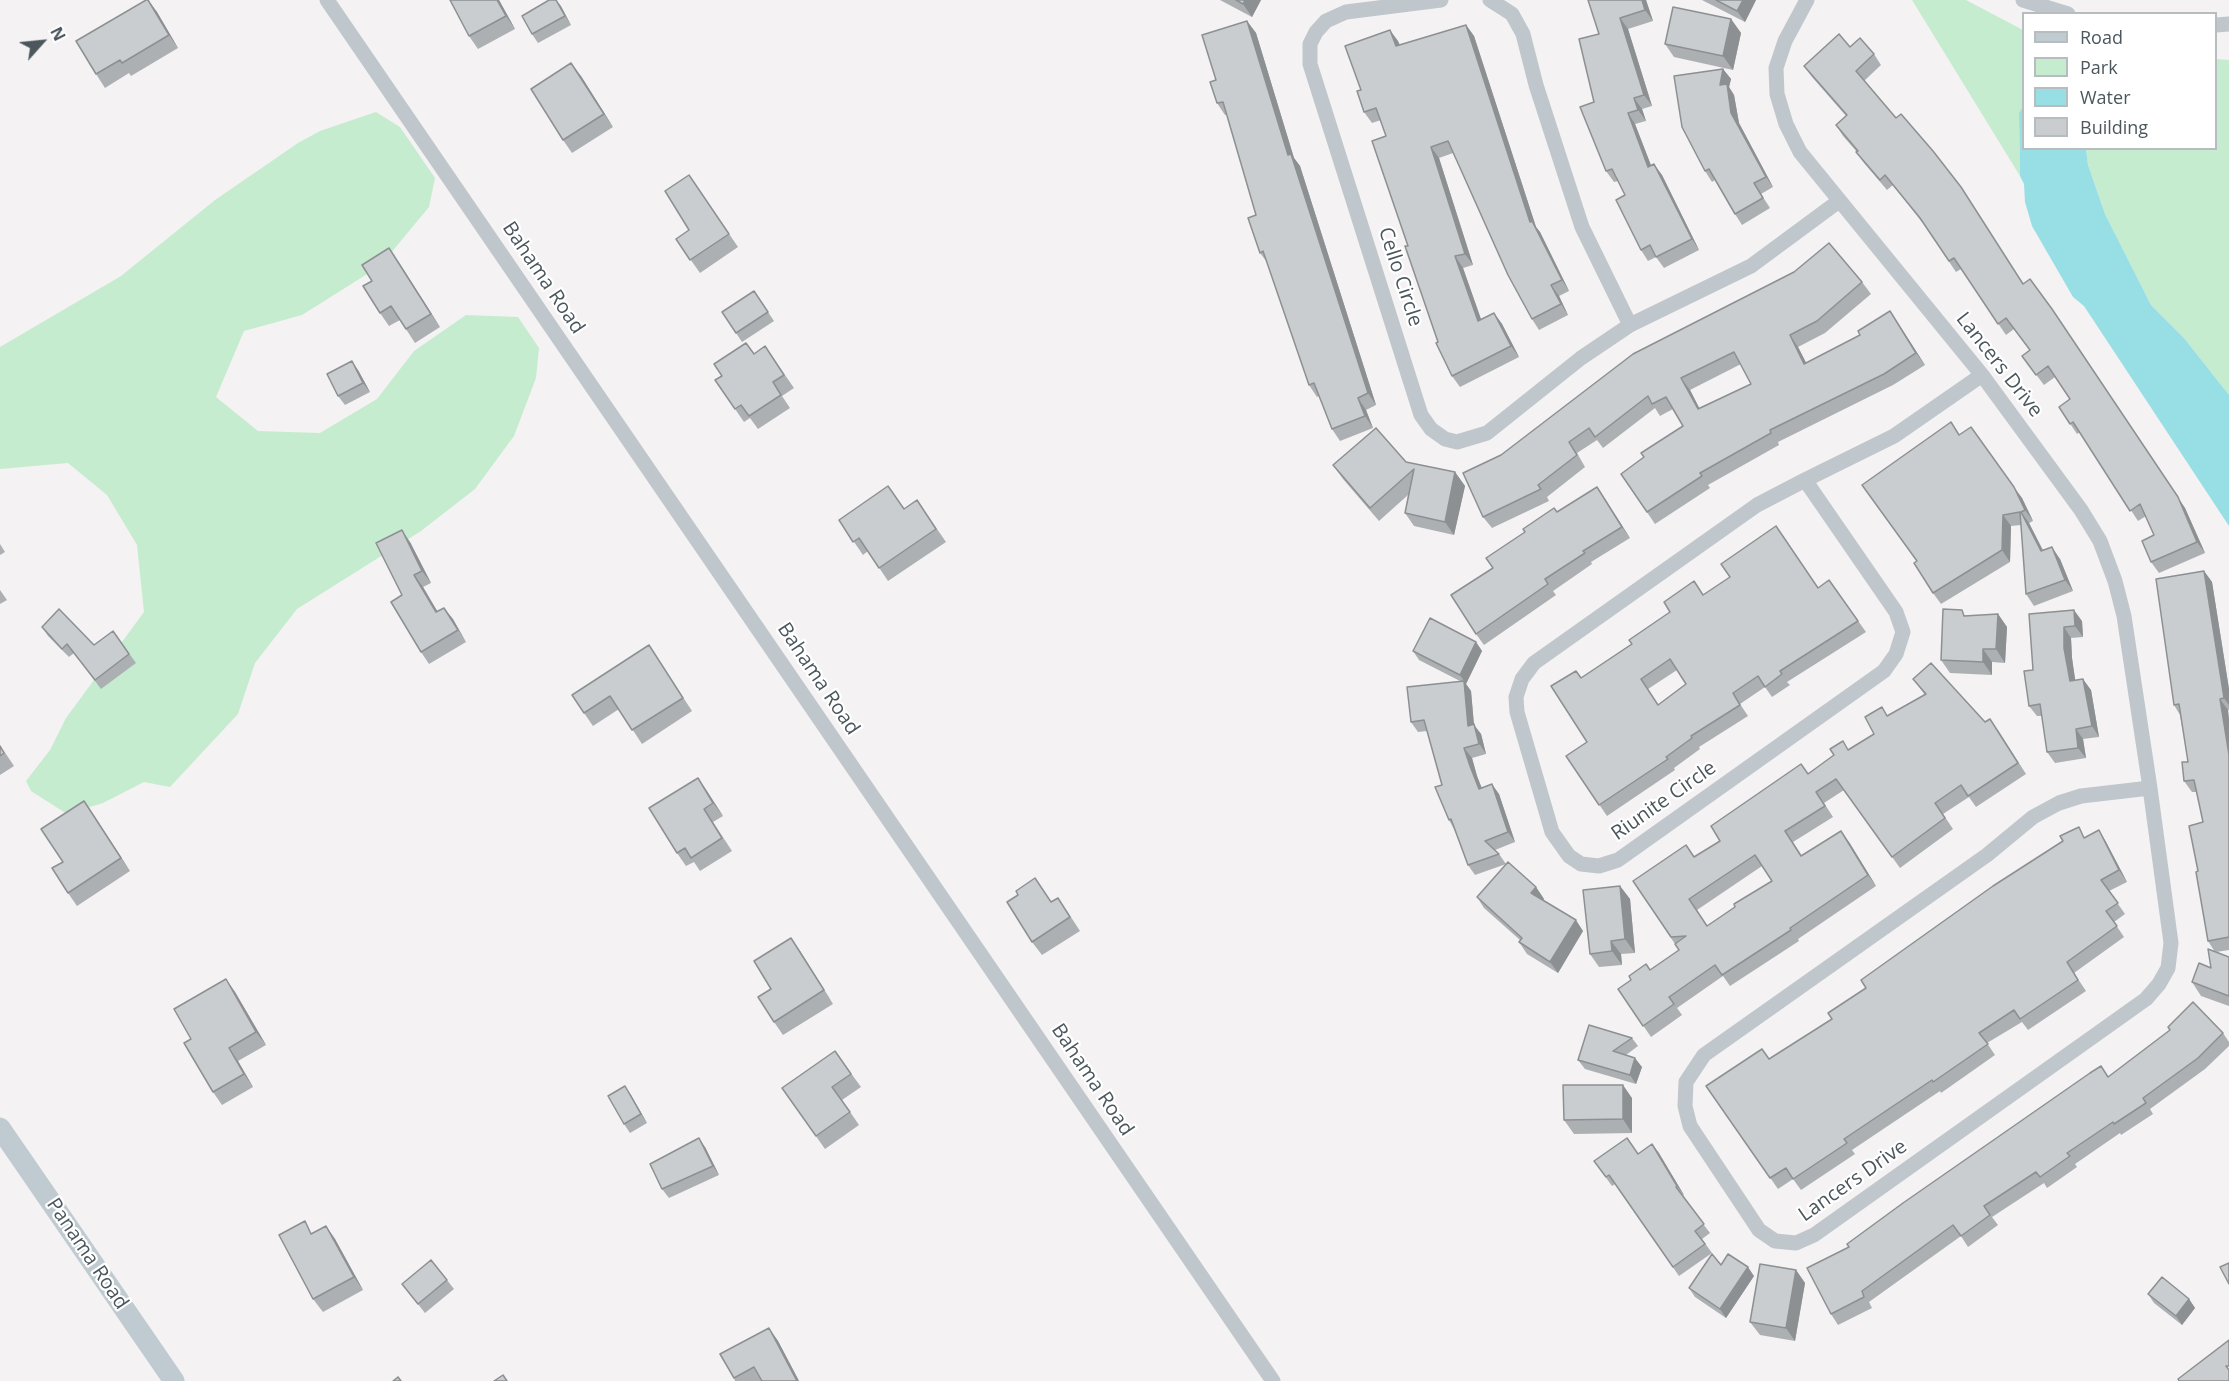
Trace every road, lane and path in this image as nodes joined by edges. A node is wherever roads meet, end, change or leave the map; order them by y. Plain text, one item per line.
1 (327, 0) edge
2 (1440, 0) edge
3 (1490, 0) edge
4 (1808, 0) edge
5 (2023, 0) edge
6 (2062, 12) edge
7 (1839, 201) junction
8 (1630, 325) junction
9 (1983, 375) junction
10 (1805, 480) junction
11 (2150, 788) junction
12 (0, 1128) edge
13 (174, 1381) edge
14 (1273, 1381) edge

1 - 14 street, Bahama Road
2 - 8 street, Cello Circle
3 - 8 street
4 - 7 street, Lancers Drive
5 - 6 street
7 - 8 street, Cello Circle
7 - 9 street, Lancers Drive
9 - 10 street, Riunite Circle
9 - 11 street, Lancers Drive
10 - 10 street, Riunite Circle
11 - 11 street, Lancers Drive
12 - 13 street, Panama Road

